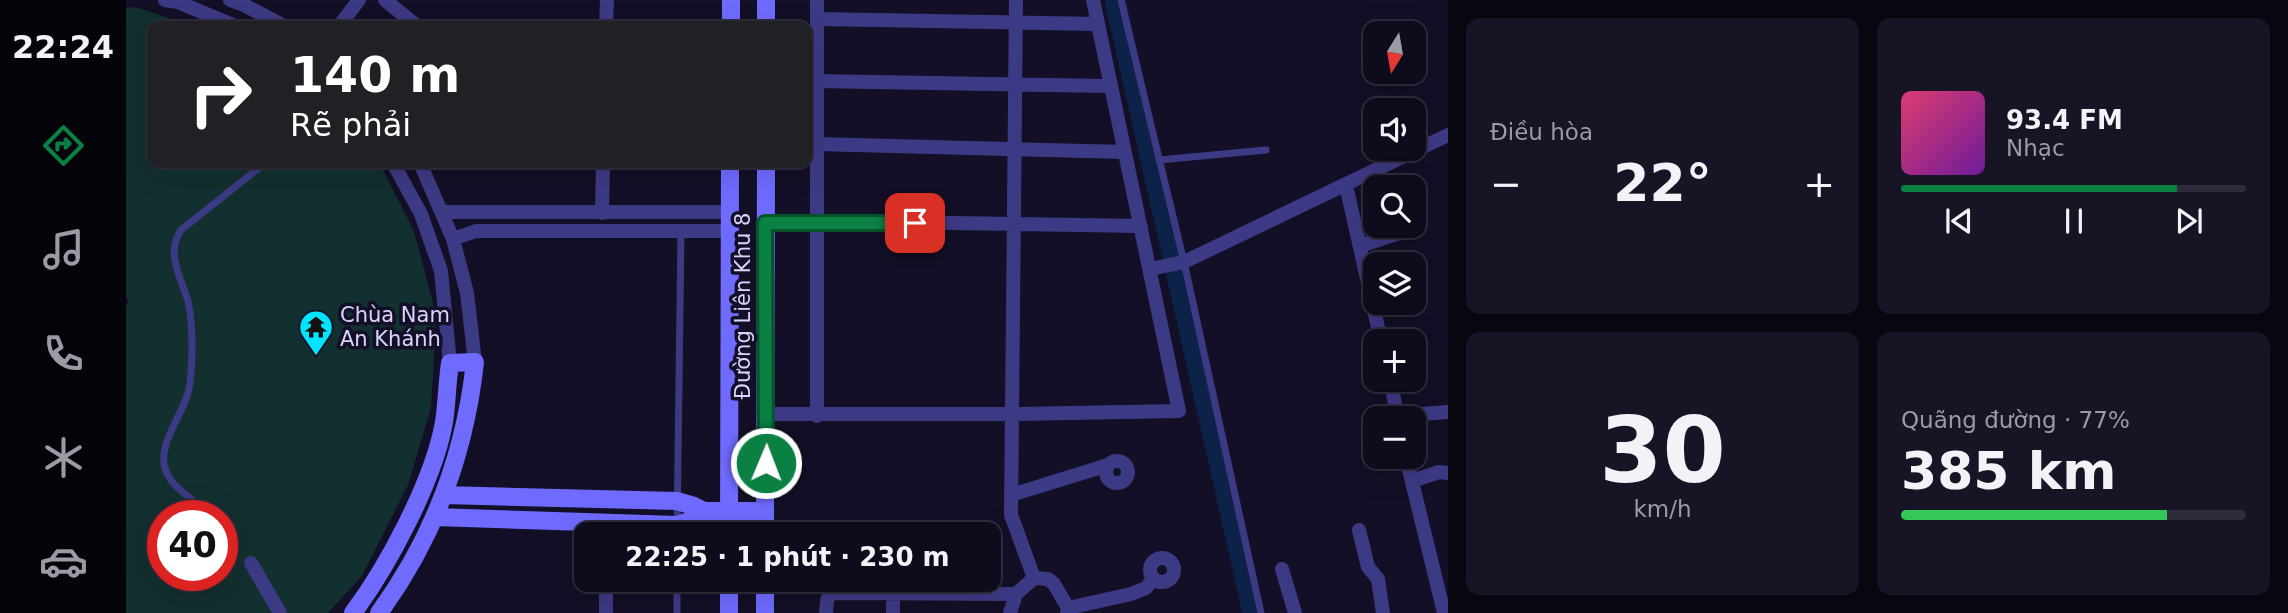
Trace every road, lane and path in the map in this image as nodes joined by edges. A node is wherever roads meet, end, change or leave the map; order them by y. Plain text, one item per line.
1 (165, 0) edge
2 (230, 0) edge
3 (359, 0) edge
4 (385, 0) edge
5 (607, 0) edge
6 (731, 0) edge
7 (766, 0) edge
8 (817, 0) edge
9 (1016, 0) edge
10 (1093, 0) edge
11 (1121, 0) edge
12 (817, 19) junction
13 (223, 21) edge
14 (274, 21) edge
15 (343, 21) edge
16 (411, 21) edge
17 (606, 21) edge
18 (731, 21) edge
19 (766, 21) edge
20 (1016, 23) junction
21 (1098, 24) junction
22 (816, 81) junction
23 (1015, 84) junction
24 (1111, 86) junction
25 (1448, 135) edge
26 (816, 144) junction
27 (1015, 148) junction
28 (1266, 150) dead end
29 (1125, 152) junction
30 (1159, 160) junction
31 (259, 168) edge
32 (396, 168) edge
33 (422, 168) edge
34 (603, 168) edge
35 (730, 168) edge
36 (766, 168) edge
37 (1346, 185) junction
38 (442, 212) junction
39 (556, 212) junction
40 (730, 212) junction
41 (602, 213) junction
42 (816, 221) junction
43 (765, 223) junction
44 (1014, 224) junction
45 (1141, 226) junction
46 (555, 231) junction
47 (681, 231) junction
48 (730, 231) junction
49 (1384, 238) edge
50 (453, 239) junction
51 (1360, 246) junction
52 (1184, 262) junction
53 (1150, 269) junction
54 (1378, 329) edge
55 (475, 362) junction
56 (450, 363) junction
57 (1448, 412) edge
58 (766, 414) junction
59 (1012, 414) junction
60 (1426, 414) edge
61 (817, 415) junction
62 (1108, 465) dead end
63 (1409, 469) edge
64 (1448, 473) edge
65 (1412, 481) junction
66 (444, 495) junction
67 (1011, 495) junction
68 (469, 496) junction
69 (552, 498) junction
70 (193, 500) edge
71 (677, 501) junction
72 (704, 511) junction
73 (729, 511) junction
74 (765, 512) junction
75 (435, 517) junction
76 (467, 518) junction
77 (551, 522) junction
78 (677, 522) edge
79 (690, 522) edge
80 (729, 522) edge
81 (765, 522) edge
82 (574, 525) edge
83 (1359, 530) dead end
84 (1432, 557) junction
85 (1448, 557) edge
86 (251, 563) dead end
87 (1282, 569) dead end
88 (1034, 578) junction
89 (1153, 579) dead end
90 (606, 592) edge
91 (677, 592) edge
92 (729, 592) edge
93 (765, 592) edge
94 (893, 593) junction
95 (1016, 594) junction
96 (1068, 610) edge
97 (280, 613) edge
98 (353, 613) edge
99 (379, 613) edge
100 (606, 613) edge
101 (677, 613) edge
102 (729, 613) edge
103 (765, 613) edge
104 (827, 613) edge
105 (893, 613) edge
106 (1010, 613) edge
107 (1261, 613) edge
108 (1295, 613) edge
109 (1383, 613) edge
110 (1444, 613) edge

1 - 13 street
2 - 14 street
3 - 15 street
4 - 16 street
5 - 17 street
6 - 18 street
7 - 19 street
8 - 12 street
9 - 20 street
10 - 21 street
11 - 30 lane
12 - 20 street
12 - 22 street
20 - 21 street
20 - 23 street
21 - 24 street
22 - 23 street
22 - 26 street
23 - 24 street
23 - 27 street
24 - 29 street
25 - 37 street
26 - 27 street
26 - 42 street
27 - 29 street
27 - 44 street
28 - 30 lane
29 - 45 street
30 - 52 lane
31 - 70 lane
32 - 56 street
33 - 38 street
34 - 41 street
35 - 40 street, Đường Liên Khu 8
36 - 43 street, Đường Liên Khu 8
37 - 51 street
37 - 52 street
38 - 39 street
38 - 50 street
39 - 41 street
39 - 46 street
40 - 41 street
40 - 48 street, Đường Liên Khu 8
42 - 43 street
42 - 44 street
42 - 61 street
43 - 58 street, Đường Liên Khu 8
44 - 45 street
44 - 59 street
45 - 53 street
46 - 47 street
46 - 50 street
47 - 48 street
47 - 71 lane
48 - 73 street, Đường Liên Khu 8
49 - 51 street
50 - 55 street
51 - 54 street
52 - 53 street
52 - 107 lane
53 - 59 street
55 - 56 street
55 - 66 street
56 - 98 street
57 - 60 street
58 - 61 street
58 - 74 street, Đường Liên Khu 8
59 - 61 street
59 - 67 street
62 - 67 street
63 - 65 street
64 - 65 street
65 - 84 street
66 - 68 street
66 - 75 street
67 - 88 street
68 - 69 street
68 - 76 street
69 - 71 street
69 - 77 street
71 - 72 street
71 - 78 lane
72 - 73 street
72 - 79 street
73 - 74 street
73 - 80 street, Đường Liên Khu 8
74 - 81 street, Đường Liên Khu 8
75 - 76 street
75 - 99 street
76 - 77 street
77 - 82 street
83 - 109 street
84 - 85 street
84 - 110 street
86 - 97 street
87 - 108 street
88 - 95 street
88 - 96 street
89 - 96 street
90 - 100 street
91 - 101 lane
92 - 102 street
93 - 103 street
94 - 95 street
94 - 104 street
94 - 105 street
95 - 106 street

